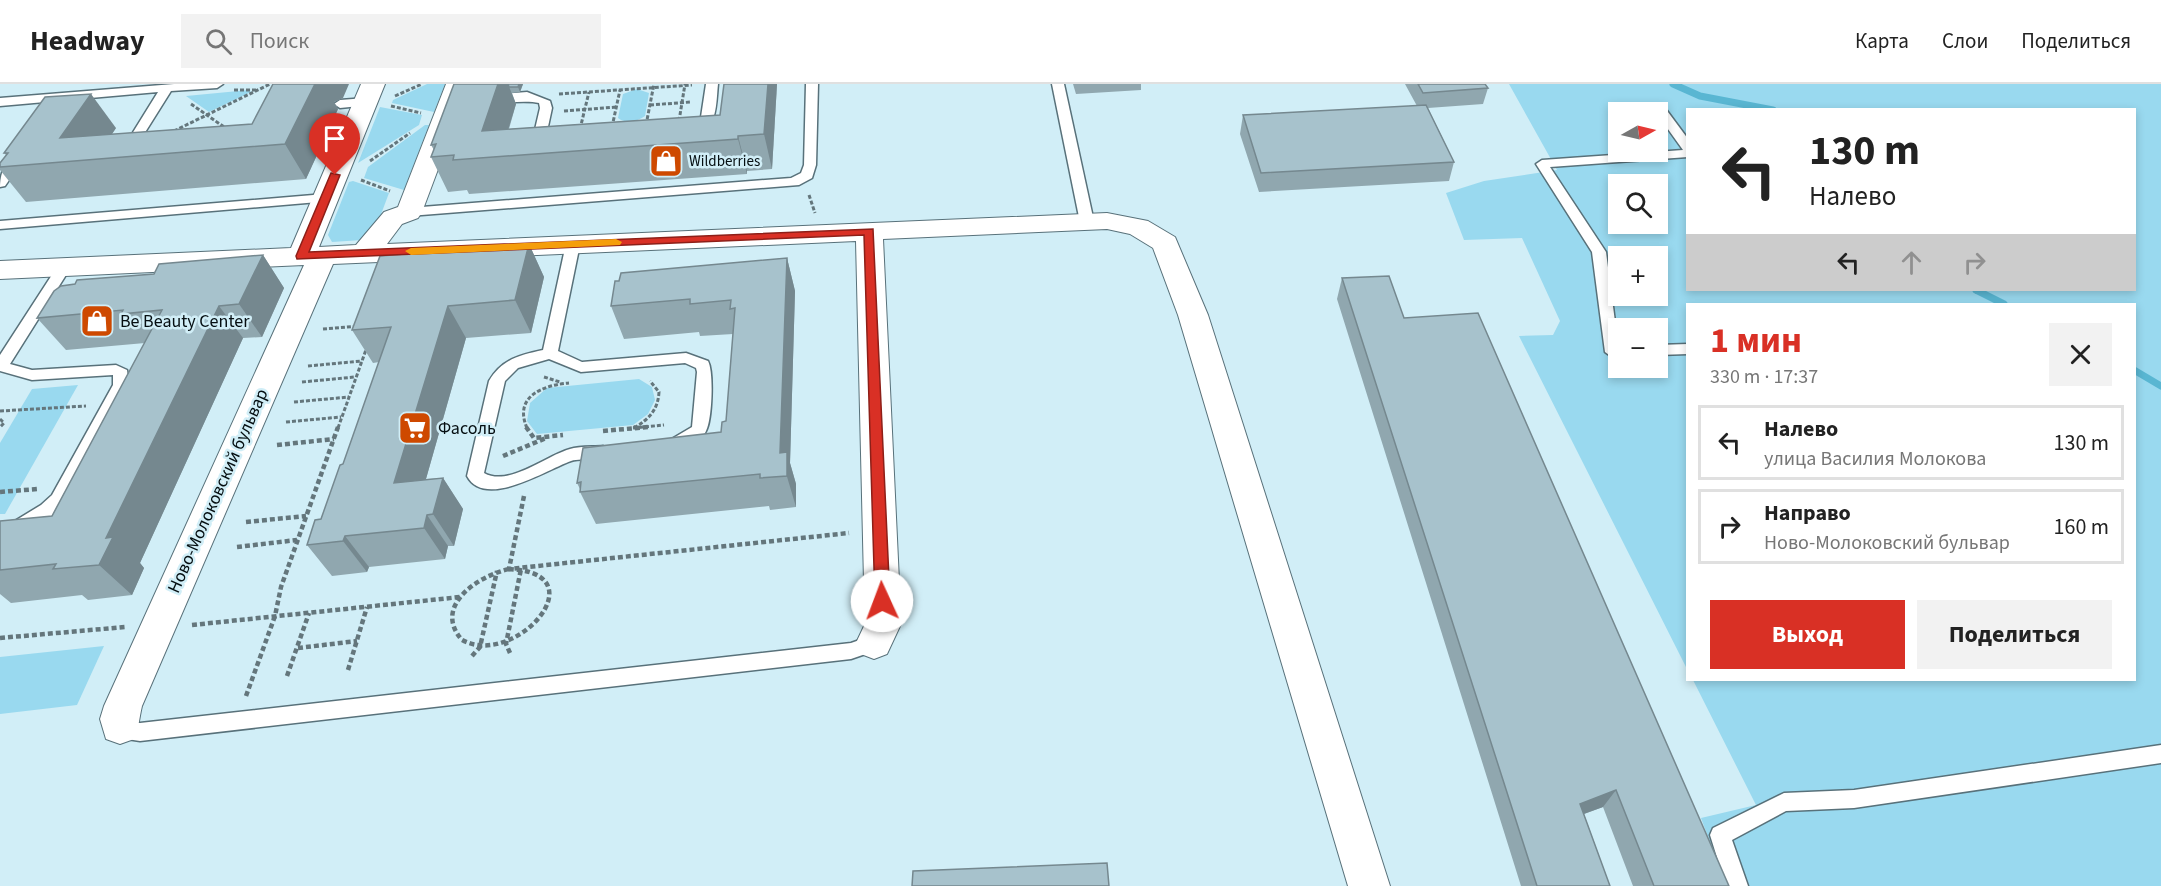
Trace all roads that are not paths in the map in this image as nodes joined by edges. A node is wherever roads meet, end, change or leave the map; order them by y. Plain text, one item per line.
1 (217, 84) edge
2 (712, 84) edge
3 (812, 84) edge
4 (1058, 84) edge
5 (168, 90) junction
6 (461, 96) edge
7 (379, 97) edge
8 (63, 98) junction
9 (0, 102) edge
10 (340, 104) dead end
11 (51, 114) edge
12 (1668, 121) edge
13 (677, 134) edge
14 (577, 141) edge
15 (1686, 145) edge
16 (26, 148) edge
17 (140, 151) edge
18 (1686, 153) edge
19 (0, 183) edge
20 (325, 198) junction
21 (399, 218) junction
22 (1097, 221) junction
23 (0, 225) edge
24 (869, 231) junction
25 (573, 244) junction
26 (365, 254) junction
27 (312, 256) junction
28 (64, 267) junction
29 (0, 270) edge
30 (1608, 321) edge
31 (1686, 349) edge
32 (1668, 350) edge
33 (550, 354) junction
34 (0, 366) edge
35 (664, 446) edge
36 (620, 450) edge
37 (0, 538) edge
38 (874, 643) joint
39 (120, 728) joint
40 (2161, 754) edge
41 (1369, 886) edge
42 (1737, 886) edge

1 - 5 lane
2 - 13 lane
3 - 21 lane
4 - 22 lane
5 - 8 lane
5 - 17 lane
6 - 14 lane
6 - 21 street
7 - 10 lane
7 - 20 street, Ново-Молоковский бульвар
8 - 9 lane
8 - 11 lane
12 - 15 lane
16 - 19 lane
18 - 30 lane
20 - 23 lane
20 - 27 street, Ново-Молоковский бульвар
21 - 26 street
22 - 24 street
22 - 41 street
24 - 25 street
24 - 38 street
25 - 26 street
25 - 33 lane
26 - 27 street
27 - 28 street
27 - 39 street, Ново-Молоковский бульвар
28 - 29 street
28 - 34 lane
31 - 32 lane
33 - 35 lane
33 - 36 lane
34 - 37 lane
38 - 39 lane
40 - 42 lane

